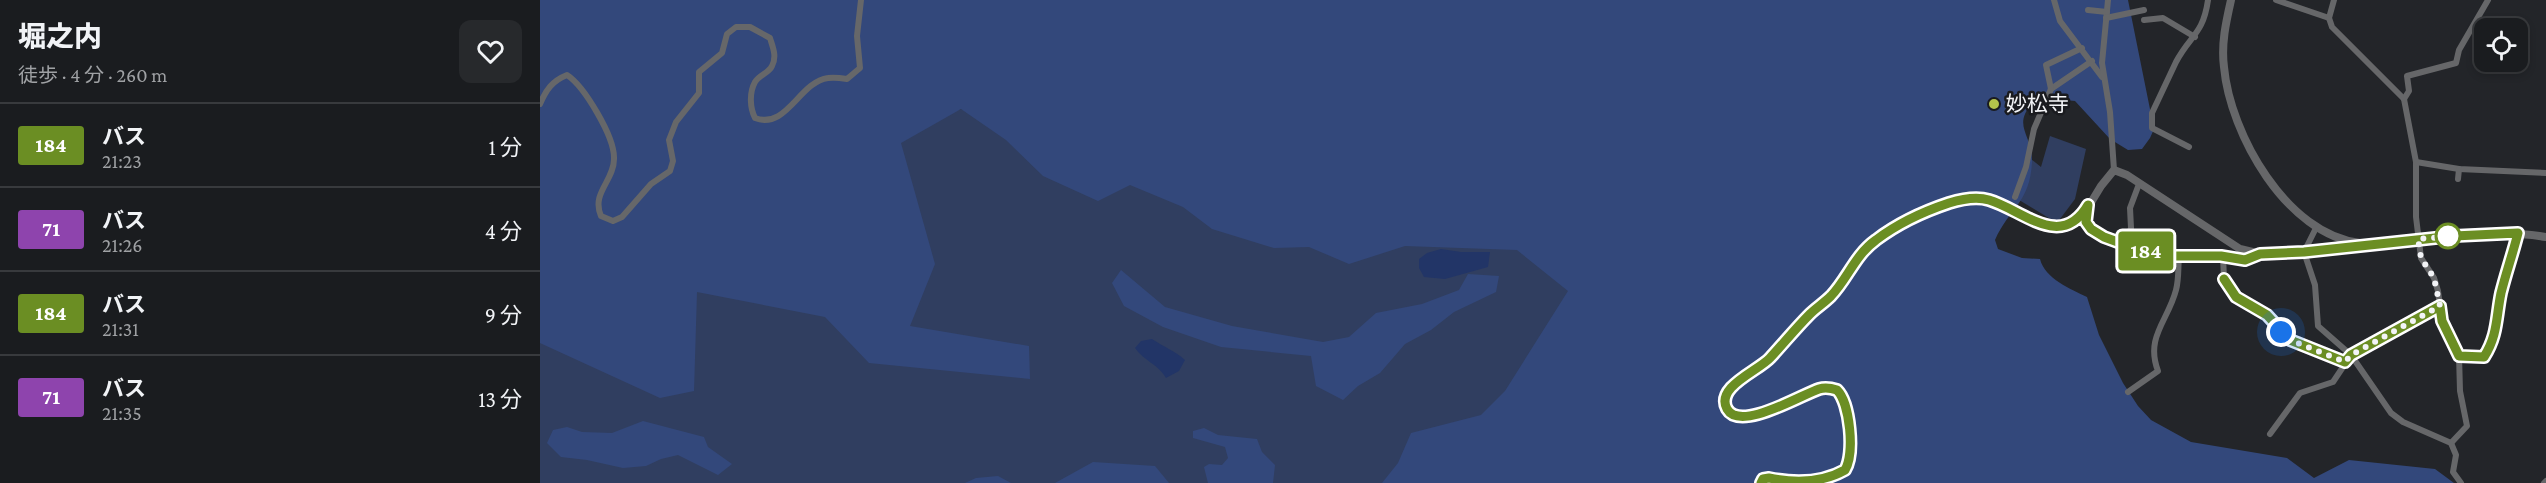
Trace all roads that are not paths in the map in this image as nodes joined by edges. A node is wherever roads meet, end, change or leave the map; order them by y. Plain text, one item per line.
1 (861, 0) edge
2 (2054, 0) edge
3 (2108, 0) edge
4 (2208, 0) edge
5 (2231, 0) edge
6 (2276, 0) edge
7 (2334, 0) edge
8 (2488, 0) edge
9 (2295, 3) edge
10 (2088, 10) dead end
11 (2144, 10) dead end
12 (2106, 15) junction
13 (2329, 18) junction
14 (2144, 20) dead end
15 (2195, 37) junction
16 (2082, 48) junction
17 (2092, 61) junction
18 (2103, 80) junction
19 (2050, 89) junction
20 (2404, 99) junction
21 (540, 104) edge
22 (2189, 147) dead end
23 (2416, 162) junction
24 (2459, 169) junction
25 (2114, 170) junction
26 (2546, 173) edge
27 (2458, 179) dead end
28 (2139, 184) junction
29 (2015, 197) dead end
30 (2088, 205) junction
31 (2316, 228) junction
32 (2518, 233) junction
33 (2546, 237) edge
34 (2418, 239) junction
35 (2126, 243) junction
36 (2376, 244) junction
37 (2304, 252) junction
38 (2260, 254) junction
39 (2179, 256) junction
40 (2223, 256) junction
41 (2440, 306) junction
42 (2351, 355) junction
43 (2459, 356) junction
44 (2345, 362) junction
45 (2128, 392) dead end
46 (2270, 434) dead end
47 (2451, 442) junction
48 (1761, 483) edge
49 (2461, 483) edge

1 - 21 street
2 - 16 street
3 - 12 street
4 - 15 street
5 - 31 street
6 - 9 street
7 - 13 street
8 - 20 street
9 - 13 street
10 - 12 street
11 - 12 street
12 - 18 street
13 - 20 street
14 - 15 street
15 - 22 street
16 - 17 street
16 - 19 street
17 - 18 street
17 - 19 street
18 - 25 street
19 - 29 street
20 - 23 street
23 - 24 street
23 - 34 street
24 - 26 street
24 - 27 street
25 - 28 street
25 - 30 street
28 - 35 street
28 - 38 street
30 - 35 street
30 - 48 street
31 - 36 street
31 - 37 street
32 - 33 street
32 - 34 street
32 - 43 street
34 - 36 street
34 - 41 street
35 - 39 street
36 - 37 street
37 - 38 street
37 - 42 street
38 - 40 street
39 - 40 street
39 - 45 street
40 - 44 street
41 - 42 street
41 - 43 street
42 - 44 street
42 - 47 street
43 - 47 street
44 - 46 street
47 - 49 street

